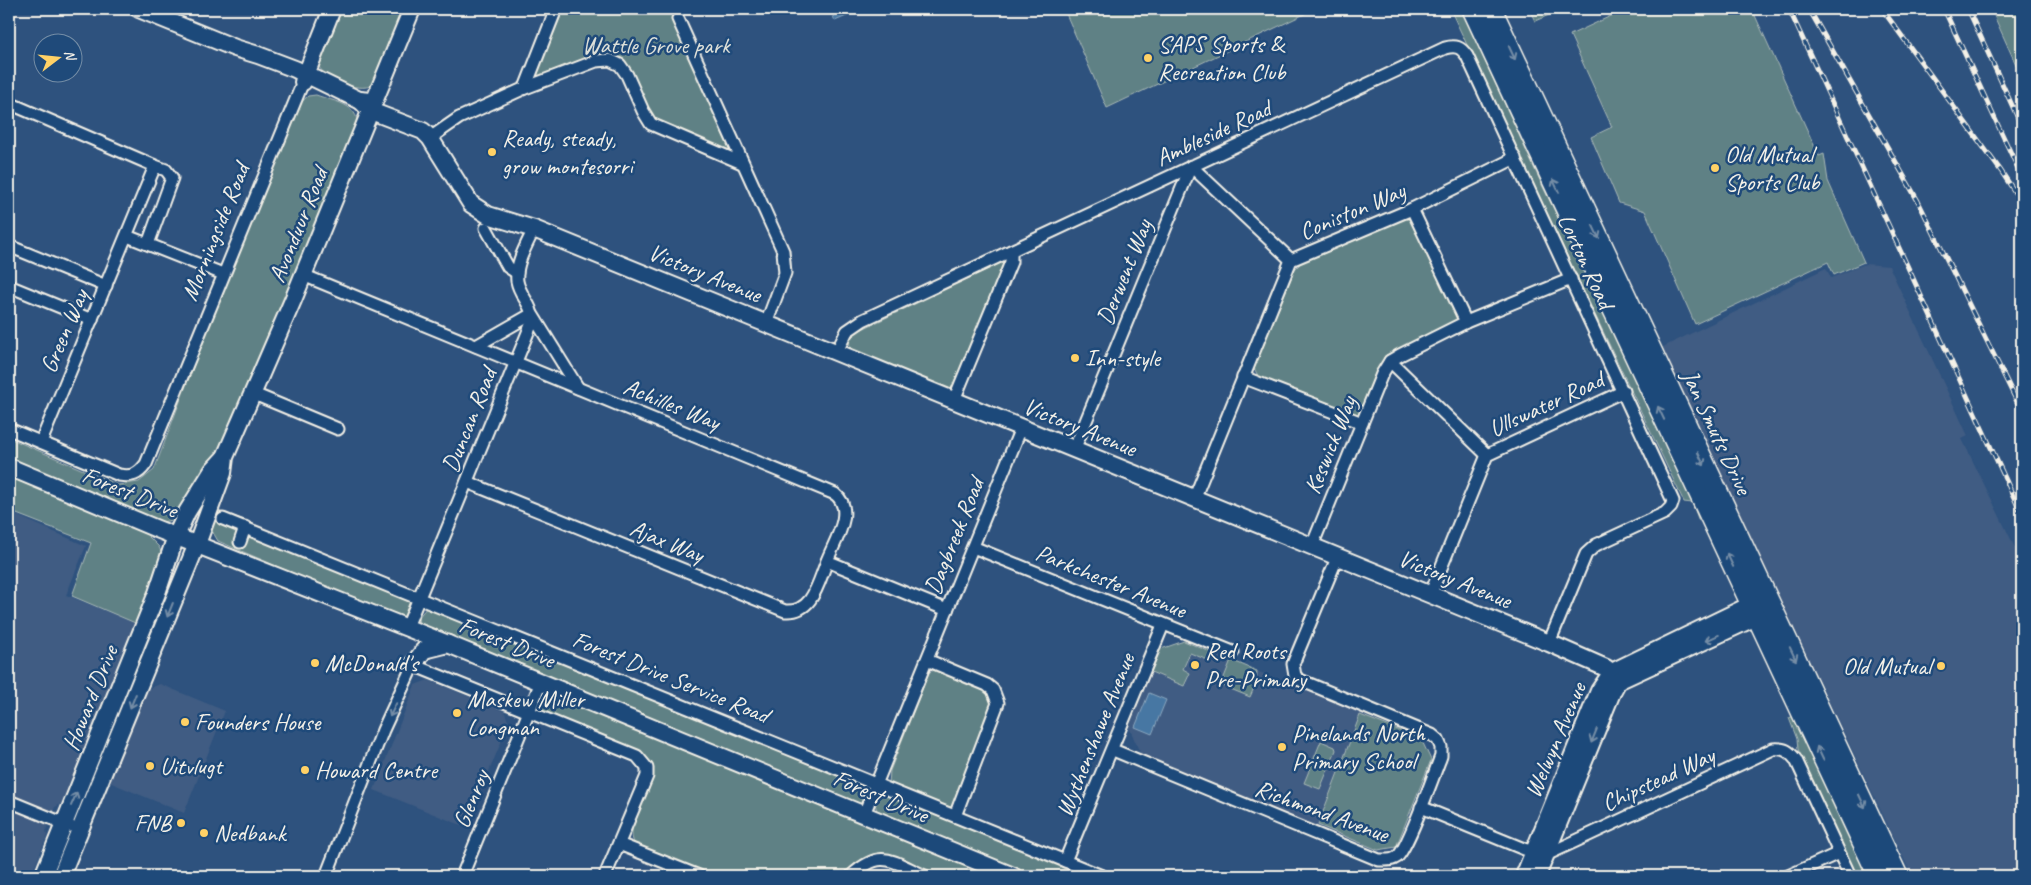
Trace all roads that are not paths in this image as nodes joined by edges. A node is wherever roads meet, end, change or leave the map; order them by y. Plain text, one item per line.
1 (139, 9) edge
2 (332, 9) edge
3 (412, 9) edge
4 (556, 9) edge
5 (1472, 9) edge
6 (1492, 9) edge
7 (678, 19) dead end
8 (1462, 48) joint
9 (304, 78) junction
10 (525, 88) junction
11 (9, 103) edge
12 (368, 104) junction
13 (434, 135) junction
14 (1515, 158) junction
15 (742, 163) junction
16 (154, 166) junction
17 (1191, 166) junction
18 (1412, 209) junction
19 (486, 228) dead end
20 (534, 229) junction
21 (127, 236) junction
22 (148, 244) junction
23 (9, 246) edge
24 (1011, 251) junction
25 (1291, 260) junction
26 (222, 274) junction
27 (517, 274) junction
28 (304, 275) junction
29 (1571, 279) junction
30 (9, 286) edge
31 (106, 286) junction
32 (532, 314) junction
33 (92, 320) junction
34 (1466, 322) junction
35 (766, 324) junction
36 (476, 346) junction
37 (836, 353) junction
38 (515, 362) junction
39 (1390, 362) junction
40 (1243, 377) junction
41 (578, 388) junction
42 (1624, 391) junction
43 (254, 394) junction
44 (954, 400) junction
45 (1362, 423) junction
46 (1021, 428) junction
47 (9, 429) edge
48 (338, 429) dead end
49 (41, 442) junction
50 (1074, 450) junction
51 (1487, 455) junction
52 (225, 457) junction
53 (9, 467) edge
54 (467, 482) junction
55 (1194, 499) junction
56 (223, 519) dead end
57 (245, 527) junction
58 (176, 536) junction
59 (240, 542) dead end
60 (197, 544) junction
61 (1312, 546) junction
62 (973, 547) junction
63 (1337, 558) junction
64 (827, 561) junction
65 (1430, 595) junction
66 (420, 597) junction
67 (1762, 607) junction
68 (947, 610) junction
69 (1163, 625) junction
70 (407, 627) junction
71 (1549, 643) junction
72 (448, 644) junction
73 (1233, 652) dead end
74 (927, 660) junction
75 (1593, 663) junction
76 (413, 665) junction
77 (1615, 677) junction
78 (541, 682) junction
79 (1599, 691) junction
80 (529, 711) junction
81 (1113, 750) junction
82 (875, 784) junction
83 (9, 801) edge
84 (1421, 807) junction
85 (864, 814) junction
86 (955, 816) junction
87 (64, 823) junction
88 (80, 830) junction
89 (619, 844) junction
90 (1839, 853) junction
91 (1540, 854) junction
92 (1066, 862) junction
93 (43, 876) edge
94 (61, 876) edge
95 (326, 876) edge
96 (462, 876) edge
97 (605, 876) edge
98 (699, 876) edge
99 (851, 876) edge
100 (925, 876) edge
101 (1013, 876) edge
102 (1102, 876) edge
103 (1524, 876) edge
104 (1537, 876) edge
105 (1788, 876) edge
106 (1850, 876) edge
107 (1878, 876) edge
108 (1898, 876) edge

1 - 9 street, Victory Avenue
2 - 9 street, Morningside Road
3 - 12 street, Avonduur Road
4 - 10 street
67 -> 5 main road, Jan Smuts Drive
6 -> 67 main road, Jan Smuts Drive
7 - 15 street
8 - 14 street, Lorton Road
8 - 17 street, Ambleside Road
9 - 12 street, Victory Avenue
9 - 26 street, Morningside Road
10 - 13 street
10 - 15 street
11 - 16 street
12 - 13 street, Victory Avenue
12 - 28 street, Avonduur Road
13 - 20 street, Victory Avenue
14 - 18 street, Coniston Way
14 - 29 street, Lorton Road
15 - 35 street
16 - 21 street, Green Way
16 - 22 street
17 - 24 street, Ambleside Road
17 - 25 street
17 - 50 street, Derwent Way
18 - 25 street, Coniston Way
18 - 34 street
19 - 27 street
20 - 27 street
20 - 35 street, Victory Avenue
21 - 22 street
21 - 31 street, Green Way
22 - 26 street
23 - 31 street
24 - 37 street, Ambleside Road
24 - 44 street
25 - 40 street, Coniston Way
26 - 49 street, Morningside Road
27 - 32 street
28 - 36 street, Achilles Way
28 - 43 street, Avonduur Road
29 - 34 street
29 - 42 street, Lorton Road
30 - 33 street
31 - 33 street, Green Way
32 - 36 street
32 - 38 street, Duncan Road
32 - 41 street
33 - 49 street, Green Way
34 - 39 street
35 - 37 street, Victory Avenue
36 - 38 street, Achilles Way
37 - 44 street, Victory Avenue
38 - 41 street, Achilles Way
38 - 54 street, Duncan Road
39 - 45 street, Keswick Way
39 - 51 street
40 - 45 street
40 - 55 street, Coniston Way
41 - 64 street, Achilles Way
42 - 51 street, Ullswater Road
42 - 71 street, Lorton Road
43 - 48 street
43 - 52 street, Avonduur Road
44 - 46 street, Victory Avenue
45 - 61 street, Keswick Way
46 - 50 street, Victory Avenue
46 - 62 street, Dagbreek Road
47 - 49 street
50 - 55 street, Victory Avenue
51 - 65 street, Ullswater Road
52 - 58 street, Avonduur Road
52 - 60 street, Avonduur Road
53 - 58 street, Forest Drive
54 - 64 street, Ajax Way
54 - 66 street, Duncan Road
55 - 61 street, Victory Avenue
56 - 57 street, Forest Drive Service Road
57 - 59 street
57 - 66 street, Forest Drive Service Road
58 - 60 street, Forest Drive
87 -> 58 street, Howard Drive
60 - 70 street, Forest Drive
60 -> 88 street, Howard Drive
61 - 63 street, Victory Avenue
62 - 68 street, Dagbreek Road
62 - 69 street, Parkchester Avenue
63 - 65 street, Victory Avenue
63 - 84 street
64 - 68 street
65 - 71 street, Victory Avenue
66 - 70 street, Duncan Road
66 - 82 street, Forest Drive Service Road
67 - 77 street, Welwyn Avenue
107 -> 67 main road, Jan Smuts Drive
67 -> 108 main road, Jan Smuts Drive
68 - 74 street, Dagbreek Road
69 - 73 street, Parkchester Avenue
69 - 81 street, Wythenshawe Avenue
70 - 72 street, Forest Drive
71 - 75 street, Victory Avenue
72 - 76 street
72 - 78 street, Forest Drive
74 - 82 street, Dagbreek Road
74 - 86 street
75 - 77 street, Victory Avenue
75 - 79 street
76 - 80 street
76 -> 95 street
77 - 79 street, Welwyn Avenue
77 -> 91 street, Welwyn Avenue
78 - 80 street, Glenroy
78 - 85 street, Forest Drive
79 - 91 street, Welwyn Avenue
80 - 89 street
80 - 96 street, Glenroy
81 - 84 street, Richmond Avenue
81 - 92 street, Wythenshawe Avenue
82 - 85 street, Dagbreek Road
82 - 86 street, Forest Drive Service Road
83 - 87 street
84 - 91 street, Richmond Avenue
85 - 101 street, Forest Drive
86 - 92 street, Forest Drive Service Road
87 - 88 street
87 - 93 street, Howard Drive
88 - 94 street, Howard Drive
89 - 97 street
89 - 98 street
90 - 91 street, Chipstead Way
90 - 105 street
90 - 106 street
91 - 103 street, Welwyn Avenue
91 - 104 street, Welwyn Avenue
92 - 102 street, Forest Drive Service Road
99 - 100 street

